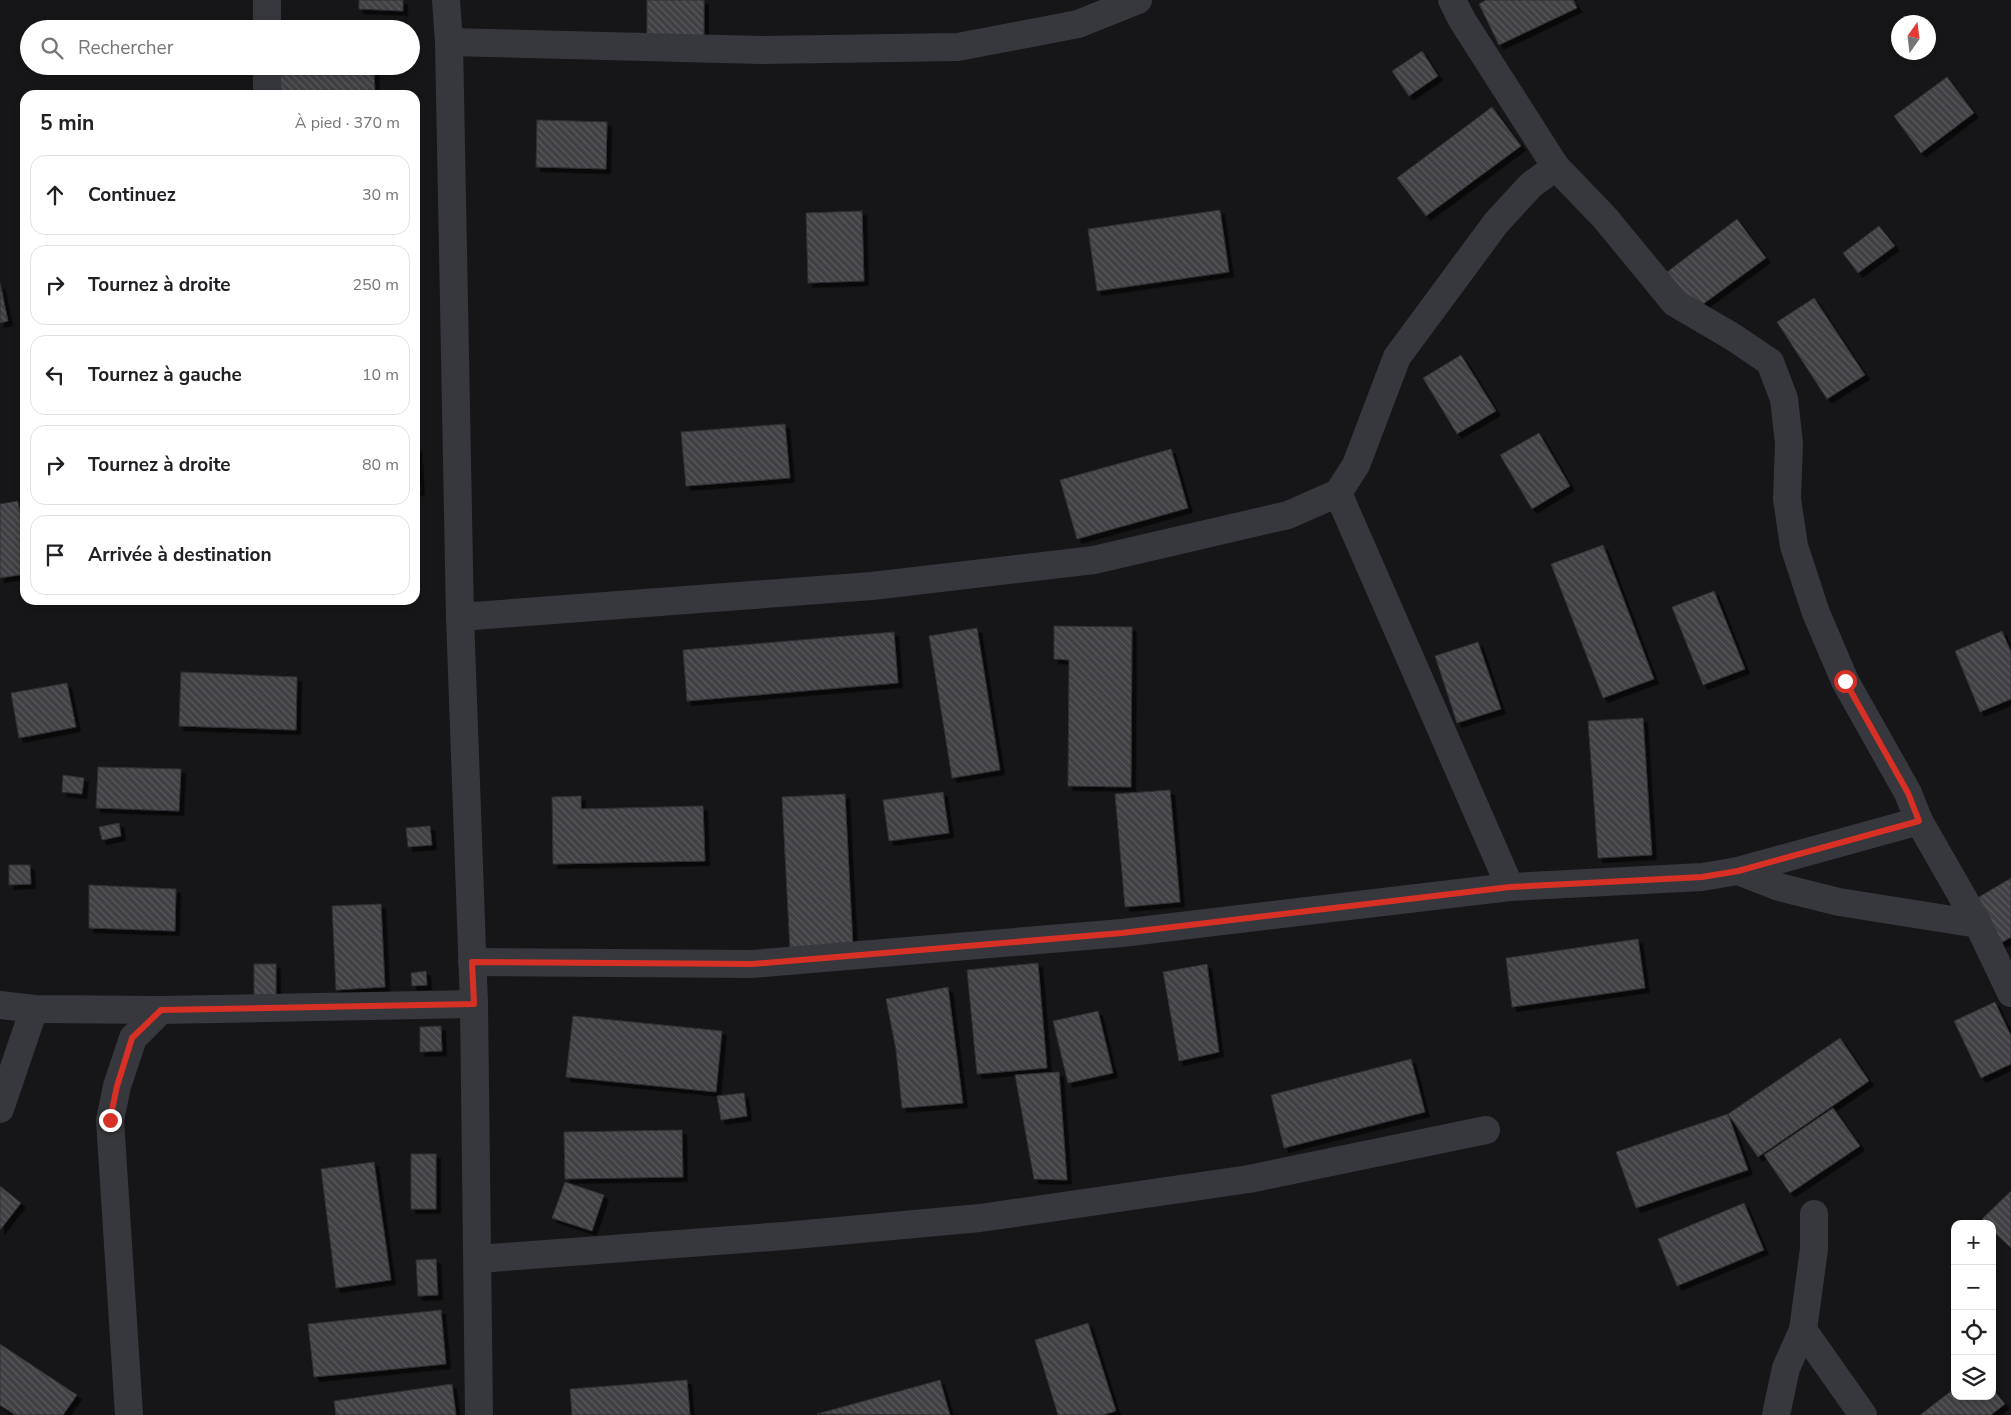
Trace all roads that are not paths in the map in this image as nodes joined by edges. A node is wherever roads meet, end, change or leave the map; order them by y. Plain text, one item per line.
1 (267, 0) edge
2 (446, 0) edge
3 (1138, 0) edge
4 (1452, 0) edge
5 (267, 20) edge
6 (449, 42) junction
7 (267, 75) edge
8 (267, 90) edge
9 (1556, 167) junction
10 (1338, 493) junction
11 (460, 618) junction
12 (1919, 821) junction
13 (1738, 871) junction
14 (1510, 887) junction
15 (1978, 924) junction
16 (472, 962) junction
17 (2011, 993) edge
18 (0, 1004) edge
19 (474, 1004) junction
20 (34, 1009) junction
21 (161, 1010) junction
22 (0, 1109) edge
23 (1486, 1130) dead end
24 (1814, 1214) dead end
25 (478, 1259) junction
26 (1803, 1330) junction
27 (129, 1415) edge
28 (479, 1415) edge
29 (1776, 1415) edge
30 (1863, 1415) edge

1 - 5 street
2 - 6 street
3 - 6 street
4 - 9 street
6 - 11 street
7 - 8 street
9 - 10 street
9 - 12 street
10 - 11 street
10 - 14 street
11 - 16 street
12 - 13 street
12 - 15 street
13 - 14 street
13 - 15 street
14 - 16 street
15 - 17 street
16 - 19 street
18 - 20 street
19 - 21 street
19 - 25 street
20 - 21 street
20 - 22 street
21 - 27 street
23 - 25 street
24 - 26 street
25 - 28 street
26 - 29 street
26 - 30 street

